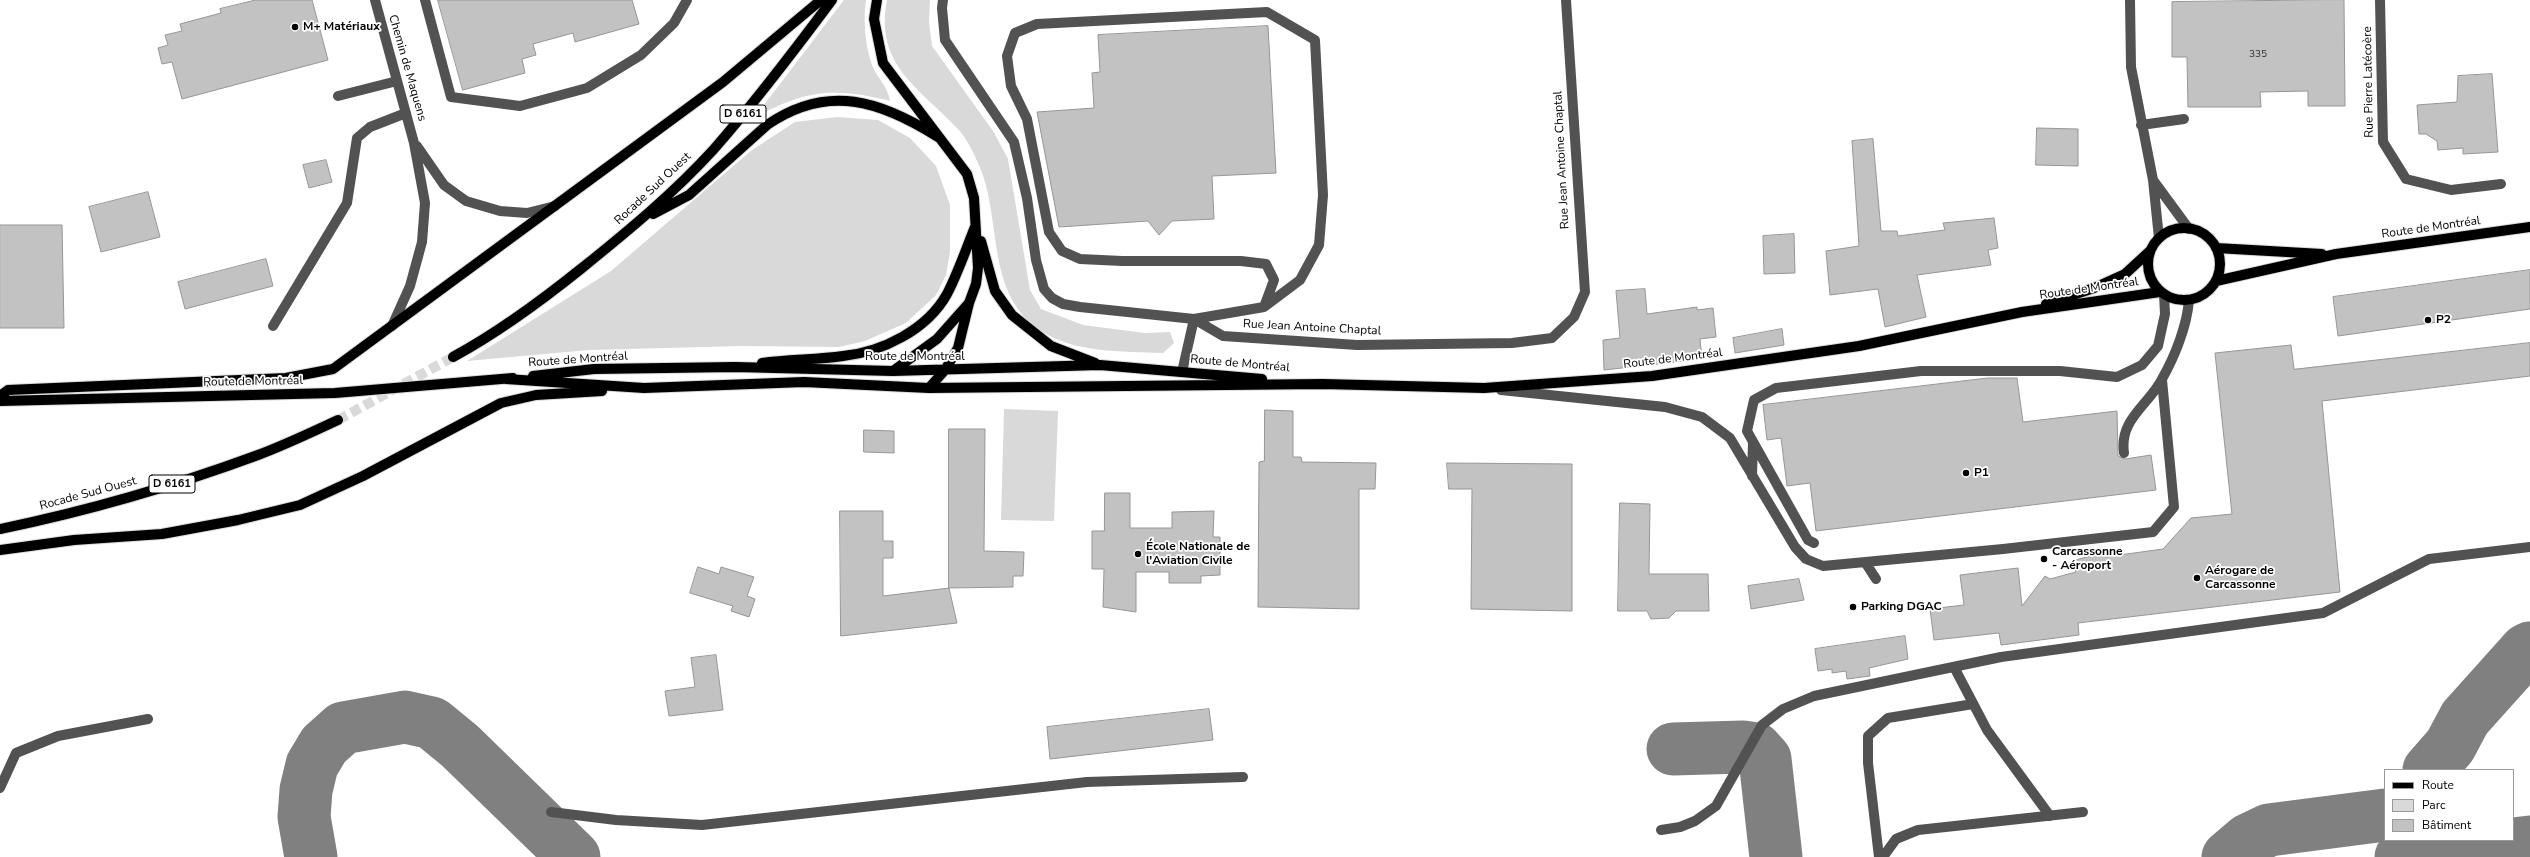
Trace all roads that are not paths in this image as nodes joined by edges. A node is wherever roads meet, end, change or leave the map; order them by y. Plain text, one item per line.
1 (375, 0) edge
2 (426, 0) edge
3 (687, 0) edge
4 (821, 0) edge
5 (832, 0) edge
6 (877, 0) edge
7 (943, 0) edge
8 (1566, 0) edge
9 (2130, 0) edge
10 (2380, 0) edge
11 (397, 81) junction
12 (338, 96) dead end
13 (406, 113) junction
14 (2184, 119) dead end
15 (2141, 125) junction
16 (414, 142) junction
17 (945, 142) junction
18 (2153, 180) junction
19 (2501, 184) dead end
20 (558, 205) junction
21 (643, 219) junction
22 (976, 223) junction
23 (2530, 227) edge
24 (2189, 229) junction
25 (2159, 238) junction
26 (2216, 248) junction
27 (2150, 251) junction
28 (2336, 254) junction
29 (2216, 281) junction
30 (2162, 293) junction
31 (2189, 300) junction
32 (969, 303) junction
33 (1264, 307) junction
34 (2022, 312) junction
35 (1194, 318) junction
36 (273, 326) dead end
37 (392, 326) junction
38 (453, 357) tunnel mouth
39 (1100, 365) junction
40 (735, 367) junction
41 (945, 370) junction
42 (893, 371) junction
43 (1182, 372) junction
44 (506, 379) junction
45 (2162, 380) junction
46 (804, 382) junction
47 (1323, 384) junction
48 (644, 388) junction
49 (929, 388) junction
50 (1484, 388) junction
51 (0, 396) edge
52 (0, 400) edge
53 (338, 420) tunnel mouth
54 (1753, 441) junction
55 (1738, 452) junction
56 (2124, 453) dead end
57 (1752, 460) junction
58 (1768, 468) junction
59 (1752, 476) junction
60 (0, 529) edge
61 (1814, 543) dead end
62 (2530, 547) edge
63 (0, 550) edge
64 (1865, 562) junction
65 (1876, 579) dead end
66 (1954, 667) junction
67 (1973, 704) junction
68 (148, 719) dead end
69 (1243, 777) dead end
70 (0, 788) edge
71 (551, 812) dead end
72 (2083, 812) dead end
73 (2050, 816) junction
74 (1661, 830) dead end
75 (1879, 857) edge
76 (1883, 857) edge

1 - 11 street, Chemin de Maquens
2 - 3 street
4 - 20 main road
5 - 21 main road, Rocade Sud Ouest / D 6161
6 - 17 main road
7 - 35 street, Rue Jean Antoine Chaptal
8 - 35 street, Rue Jean Antoine Chaptal
9 - 15 street
10 - 19 street, Rue Pierre Latécoère
11 - 12 street
11 - 13 street, Chemin de Maquens
13 - 16 street, Chemin de Maquens
13 - 36 street
14 - 15 street
15 - 18 street
16 - 20 street, Chemin de Maquens
16 - 37 street, Chemin de Maquens
17 - 21 main road
17 - 22 main road
18 - 24 street
18 - 25 street
20 - 37 main road
21 - 38 main road, Rocade Sud Ouest / D 6161
22 - 32 main road
22 - 39 main road
22 - 40 main road
23 - 28 main road, Route de Montréal
24 - 25 main road
24 - 26 main road
25 - 27 main road
26 - 28 main road, Route de Montréal
26 - 29 main road
27 - 30 main road
27 - 34 main road, Route de Montréal
28 - 29 main road, Route de Montréal
29 - 31 main road
30 - 31 main road
30 - 34 main road, Route de Montréal
30 - 54 street
31 - 45 street
32 - 41 main road
32 - 42 main road
33 - 33 street
33 - 35 street
34 - 50 main road, Route de Montréal
35 - 43 street
37 - 51 main road
39 - 41 main road, Route de Montréal
39 - 43 main road, Route de Montréal
40 - 42 main road, Route de Montréal
40 - 44 main road, Route de Montréal
41 - 42 main road, Route de Montréal
41 - 49 main road
42 - 46 main road
43 - 47 main road, Route de Montréal
44 - 48 main road, Route de Montréal
44 - 52 main road, Route de Montréal
45 - 56 street
45 - 64 street
46 - 48 main road, Route de Montréal
46 - 49 main road, Route de Montréal
47 - 49 main road, Route de Montréal
47 - 50 main road, Route de Montréal
48 - 63 main road
50 - 55 street
53 - 60 main road, Rocade Sud Ouest / D 6161
54 - 57 street
54 - 58 street
55 - 57 street
55 - 59 street
57 - 58 street
57 - 59 street
58 - 61 street
59 - 64 street
62 - 66 street
64 - 65 street
66 - 67 street
66 - 74 street
67 - 73 street
67 - 75 street
68 - 70 street
69 - 71 street
72 - 73 street
73 - 76 street

